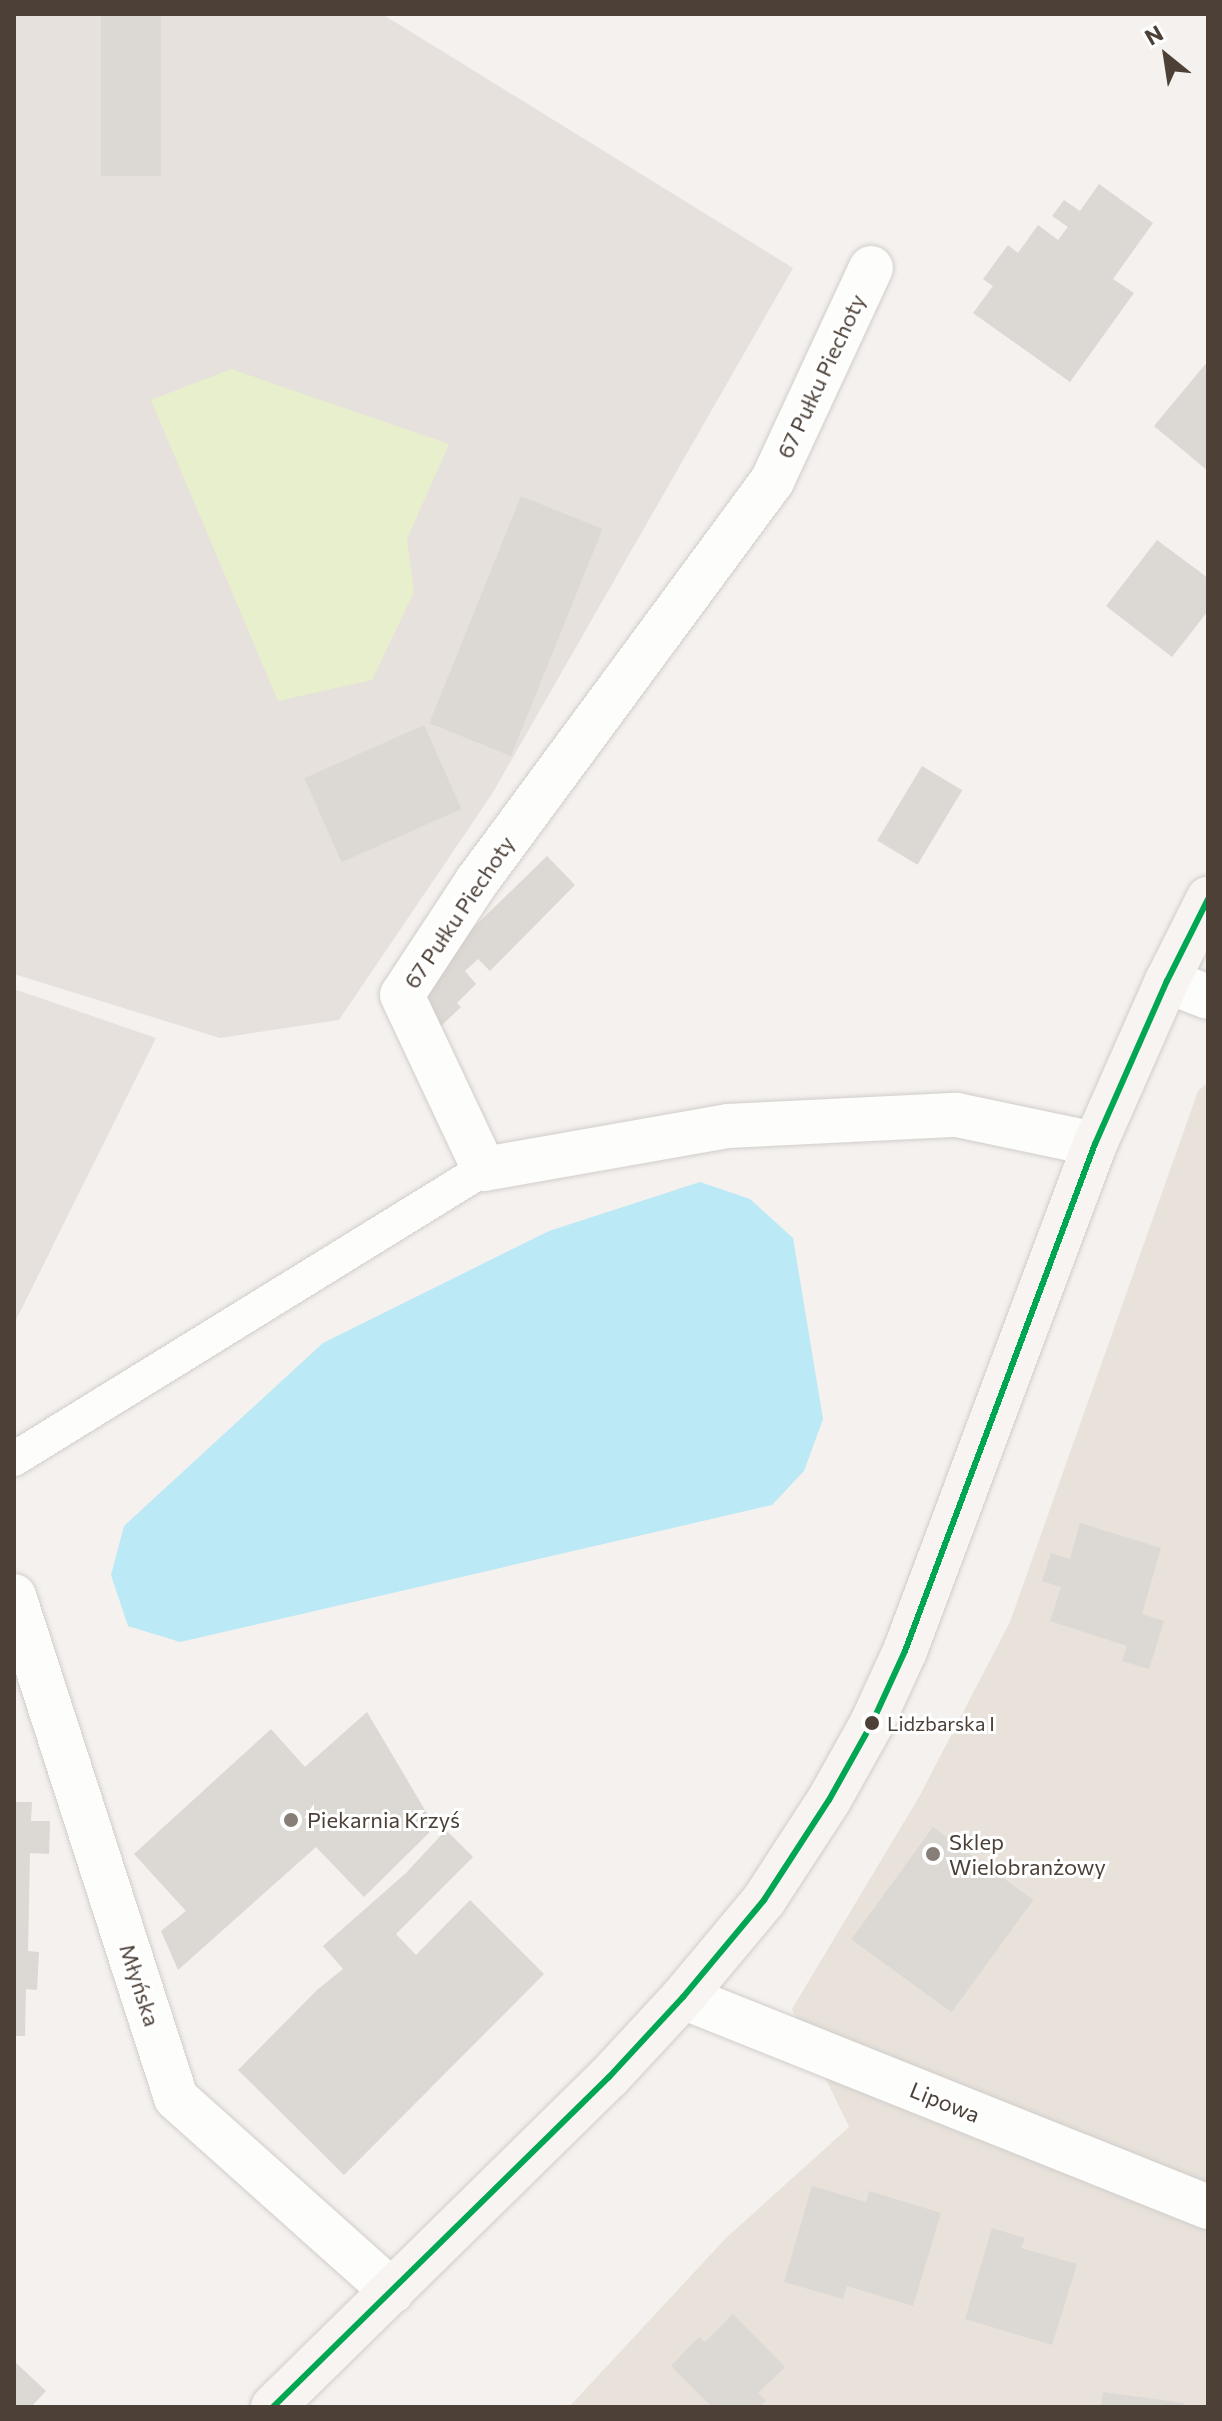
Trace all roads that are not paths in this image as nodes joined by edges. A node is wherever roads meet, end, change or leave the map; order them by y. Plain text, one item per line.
1 (871, 268) dead end
2 (1208, 899) edge
3 (1167, 981) junction
4 (1208, 997) edge
5 (1095, 1144) junction
6 (484, 1169) junction
7 (14, 1459) edge
8 (14, 1596) edge
9 (683, 1997) junction
10 (1208, 2207) edge
11 (392, 2291) junction
12 (273, 2407) edge

1 - 6 street, 67 Pułku Piechoty
2 - 3 main road
3 - 4 street
3 - 5 main road
5 - 6 street
5 - 9 main road
6 - 7 lane
8 - 11 street, Młyńska
9 - 10 street, Lipowa
9 - 11 main road
11 - 12 main road

